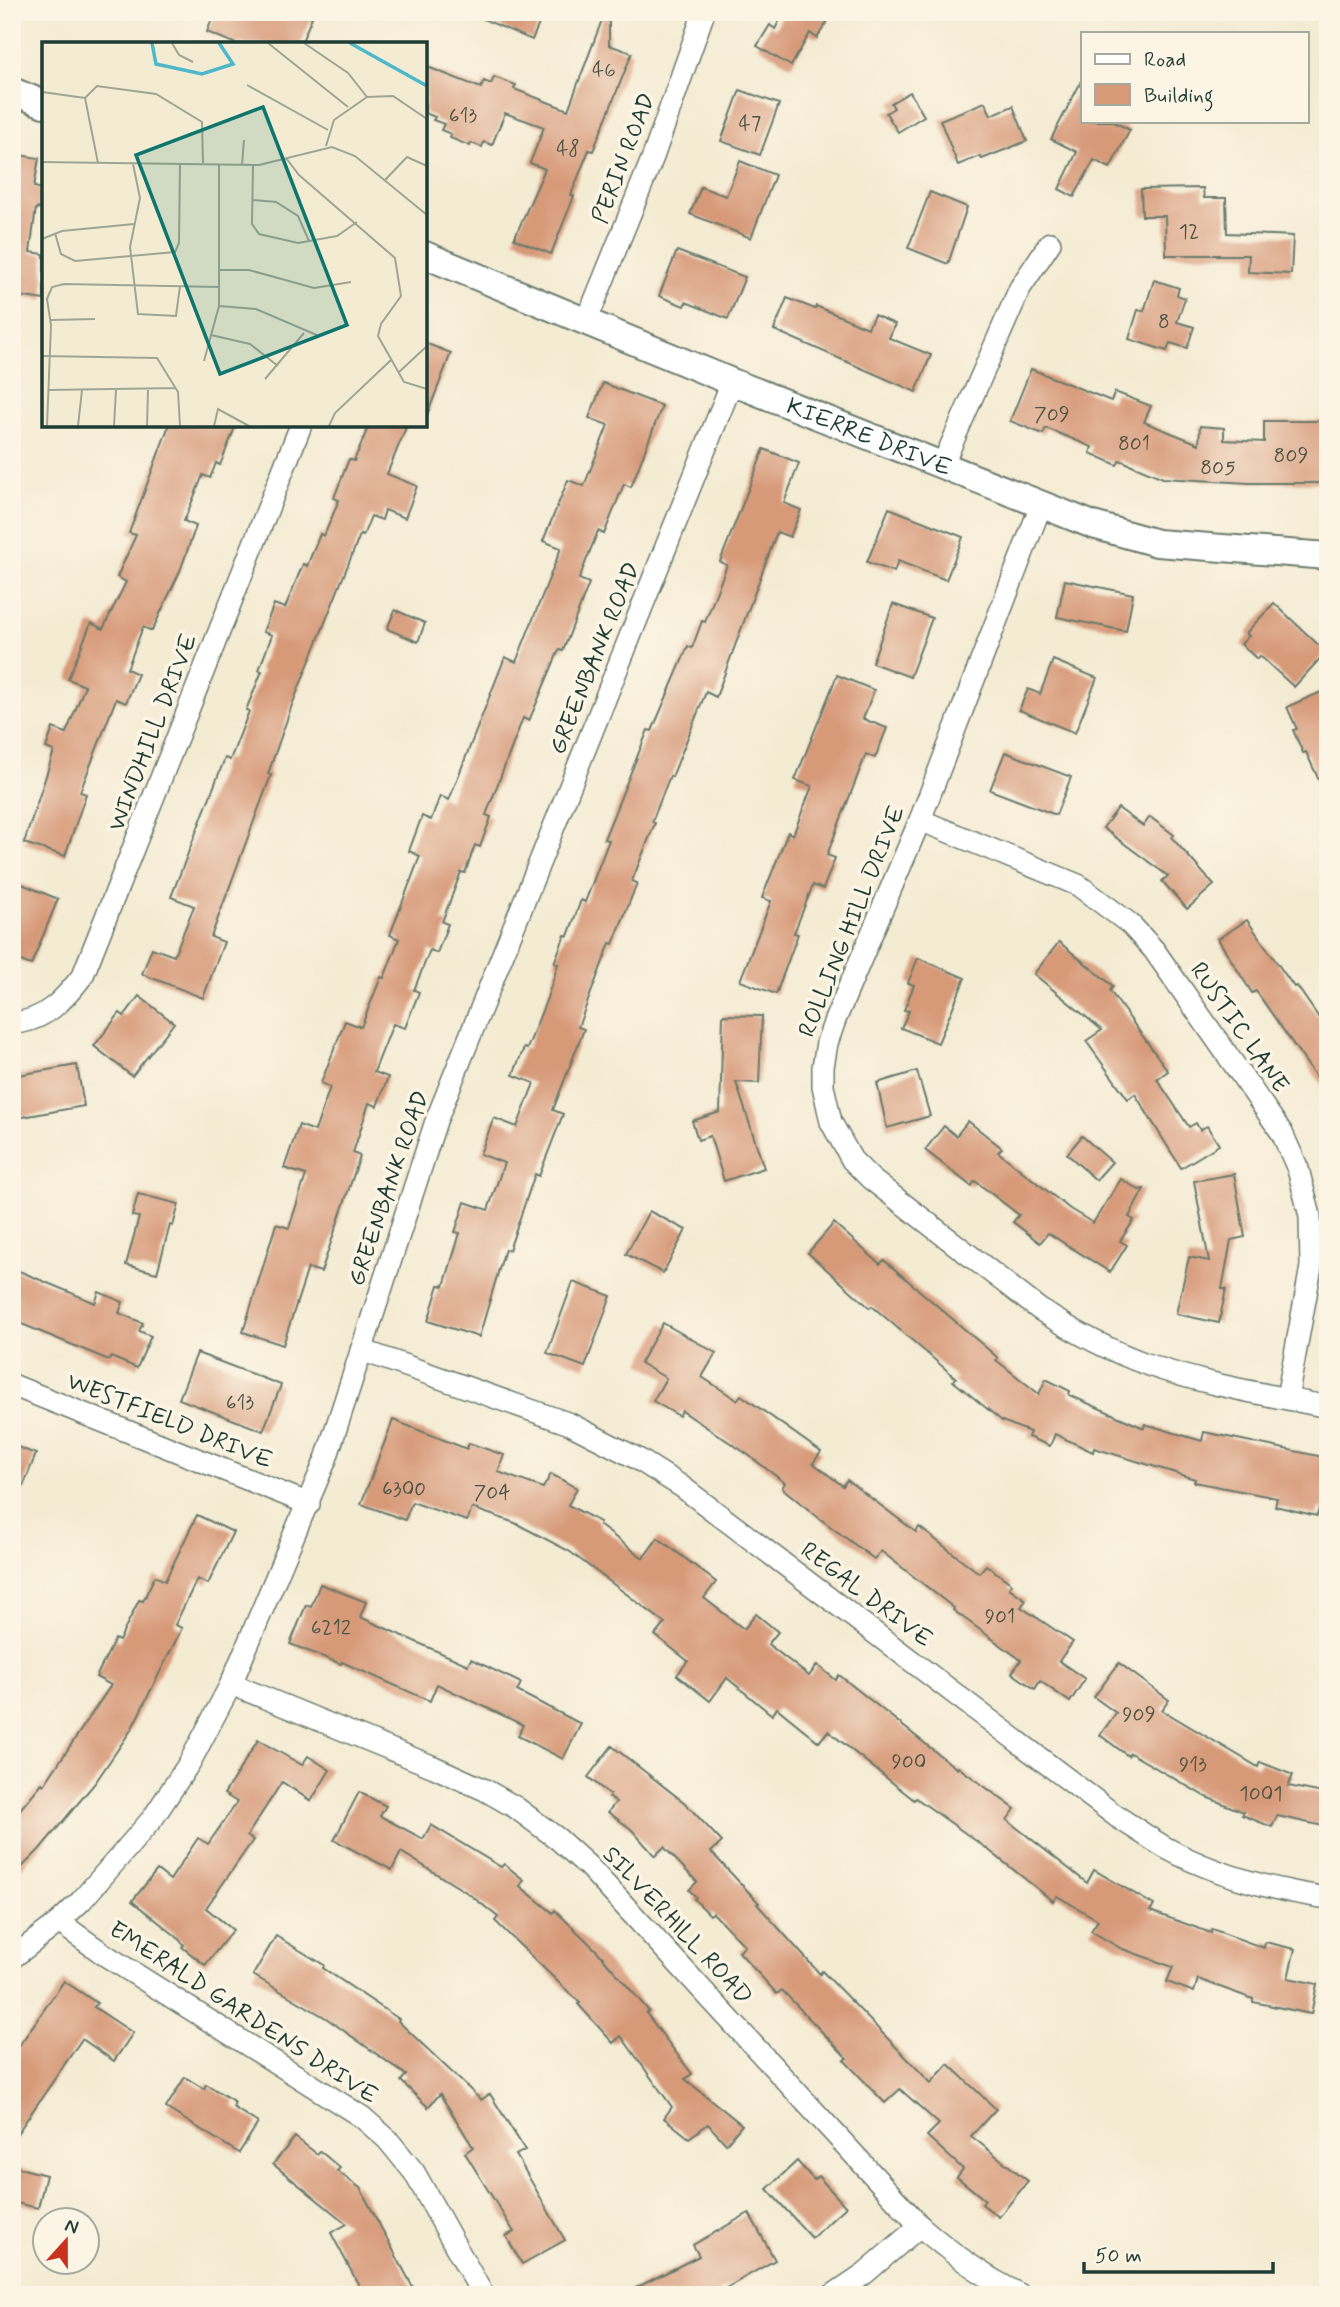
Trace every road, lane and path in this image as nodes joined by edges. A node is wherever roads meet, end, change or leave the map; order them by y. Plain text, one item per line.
1 (704, 12) edge
2 (12, 92) edge
3 (42, 103) edge
4 (1050, 243) dead end
5 (427, 257) edge
6 (587, 320) junction
7 (732, 382) junction
8 (300, 427) edge
9 (942, 466) junction
10 (1041, 505) junction
11 (1328, 556) edge
12 (920, 820) junction
13 (12, 1023) edge
14 (361, 1350) junction
15 (12, 1385) edge
16 (1287, 1398) junction
17 (1328, 1407) edge
18 (309, 1504) junction
19 (230, 1684) junction
20 (1328, 1899) edge
21 (59, 1922) junction
22 (12, 1958) edge
23 (920, 2226) junction
24 (483, 2295) edge
25 (833, 2295) edge
26 (1021, 2295) edge

1 - 6 street, PERIN ROAD
2 - 3 street
4 - 9 street
5 - 6 street, KIERRE DRIVE
6 - 7 street, KIERRE DRIVE
7 - 9 street, KIERRE DRIVE
7 - 14 street, GREENBANK ROAD
8 - 13 street, WINDHILL DRIVE
9 - 10 street, KIERRE DRIVE
10 - 11 street, KIERRE DRIVE
10 - 12 street, ROLLING HILL DRIVE
12 - 16 street, RUSTIC LANE
12 - 16 street, ROLLING HILL DRIVE
14 - 18 street, GREENBANK ROAD
14 - 20 street, REGAL DRIVE
15 - 18 street, WESTFIELD DRIVE
16 - 17 street, ROLLING HILL DRIVE
18 - 19 street, GREENBANK ROAD
19 - 21 street, GREENBANK ROAD
19 - 23 street, SILVERHILL ROAD
21 - 22 street, GREENBANK ROAD
21 - 24 street, EMERALD GARDENS DRIVE
23 - 25 street
23 - 26 street, SILVERHILL ROAD

